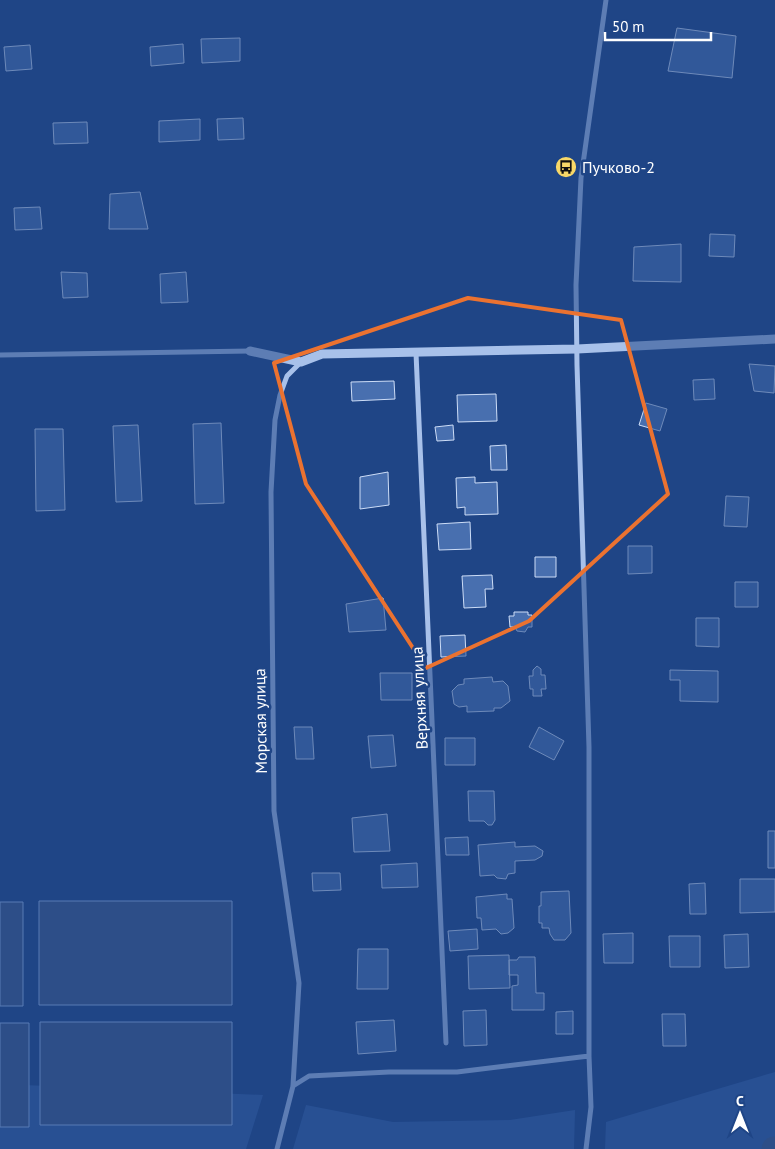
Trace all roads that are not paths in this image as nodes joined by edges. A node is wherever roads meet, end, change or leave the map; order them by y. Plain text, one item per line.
1 (606, 0) edge
2 (775, 339) edge
3 (577, 349) junction
4 (250, 351) joint
5 (416, 353) junction
6 (0, 355) edge
7 (301, 362) junction
8 (446, 1043) dead end
9 (589, 1056) junction
10 (293, 1086) junction
11 (277, 1149) edge
12 (586, 1149) edge

1 - 3 street
2 - 3 street
3 - 5 street
3 - 9 street
4 - 6 street
4 - 7 street
5 - 7 street
5 - 8 street, Верхняя улица
7 - 10 street, Морская улица
9 - 10 street
9 - 12 street
10 - 11 street, Морская улица

